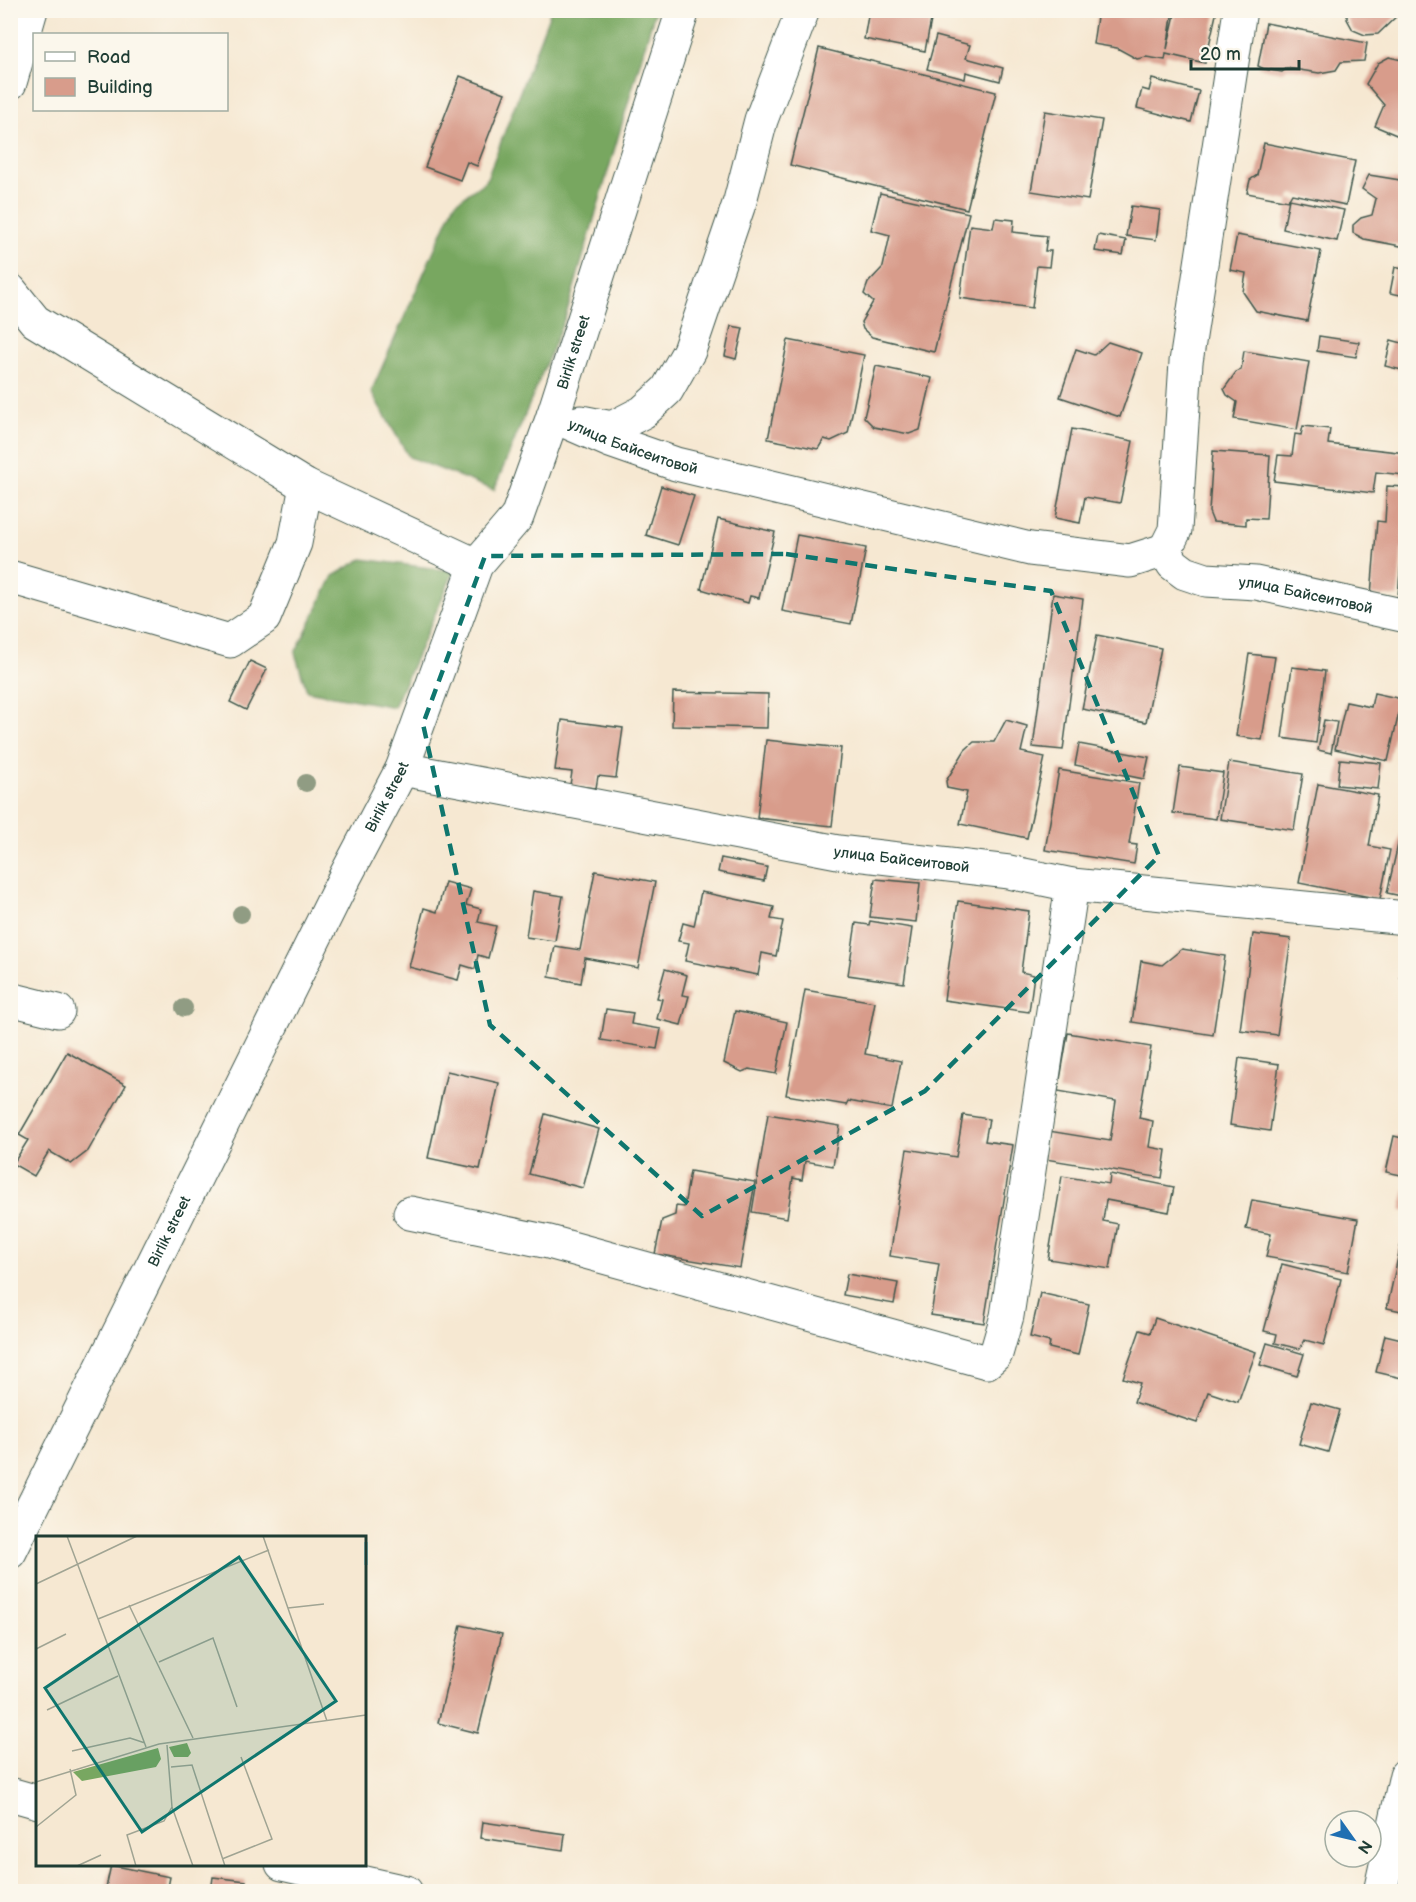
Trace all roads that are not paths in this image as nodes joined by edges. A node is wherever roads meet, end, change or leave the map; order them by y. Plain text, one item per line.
1 (31, 10) edge
2 (683, 10) edge
3 (803, 10) edge
4 (1240, 10) edge
5 (10, 83) edge
6 (10, 290) edge
7 (22, 320) edge
8 (553, 416) junction
9 (306, 486) junction
10 (1165, 550) junction
11 (476, 565) junction
12 (10, 577) edge
13 (1406, 616) edge
14 (402, 769) junction
15 (1072, 885) junction
16 (1406, 918) edge
17 (10, 999) edge
18 (58, 1011) dead end
19 (410, 1213) dead end
20 (10, 1552) edge
21 (1406, 1775) edge
22 (10, 1794) edge
23 (36, 1801) edge
24 (291, 1866) edge
25 (406, 1892) edge
26 (1380, 1892) edge

1 - 5 street
2 - 8 street, Birlik street
3 - 8 street
4 - 10 street
6 - 7 street
7 - 9 street
8 - 10 street, улица Байсеитовой
8 - 11 street, Birlik street
9 - 11 street
9 - 12 street
10 - 13 street, улица Байсеитовой
11 - 14 street, Birlik street
14 - 15 street, улица Байсеитовой
14 - 20 street, Birlik street
15 - 16 street, улица Байсеитовой
15 - 19 street
17 - 18 street
21 - 26 street
22 - 23 street
24 - 25 street

